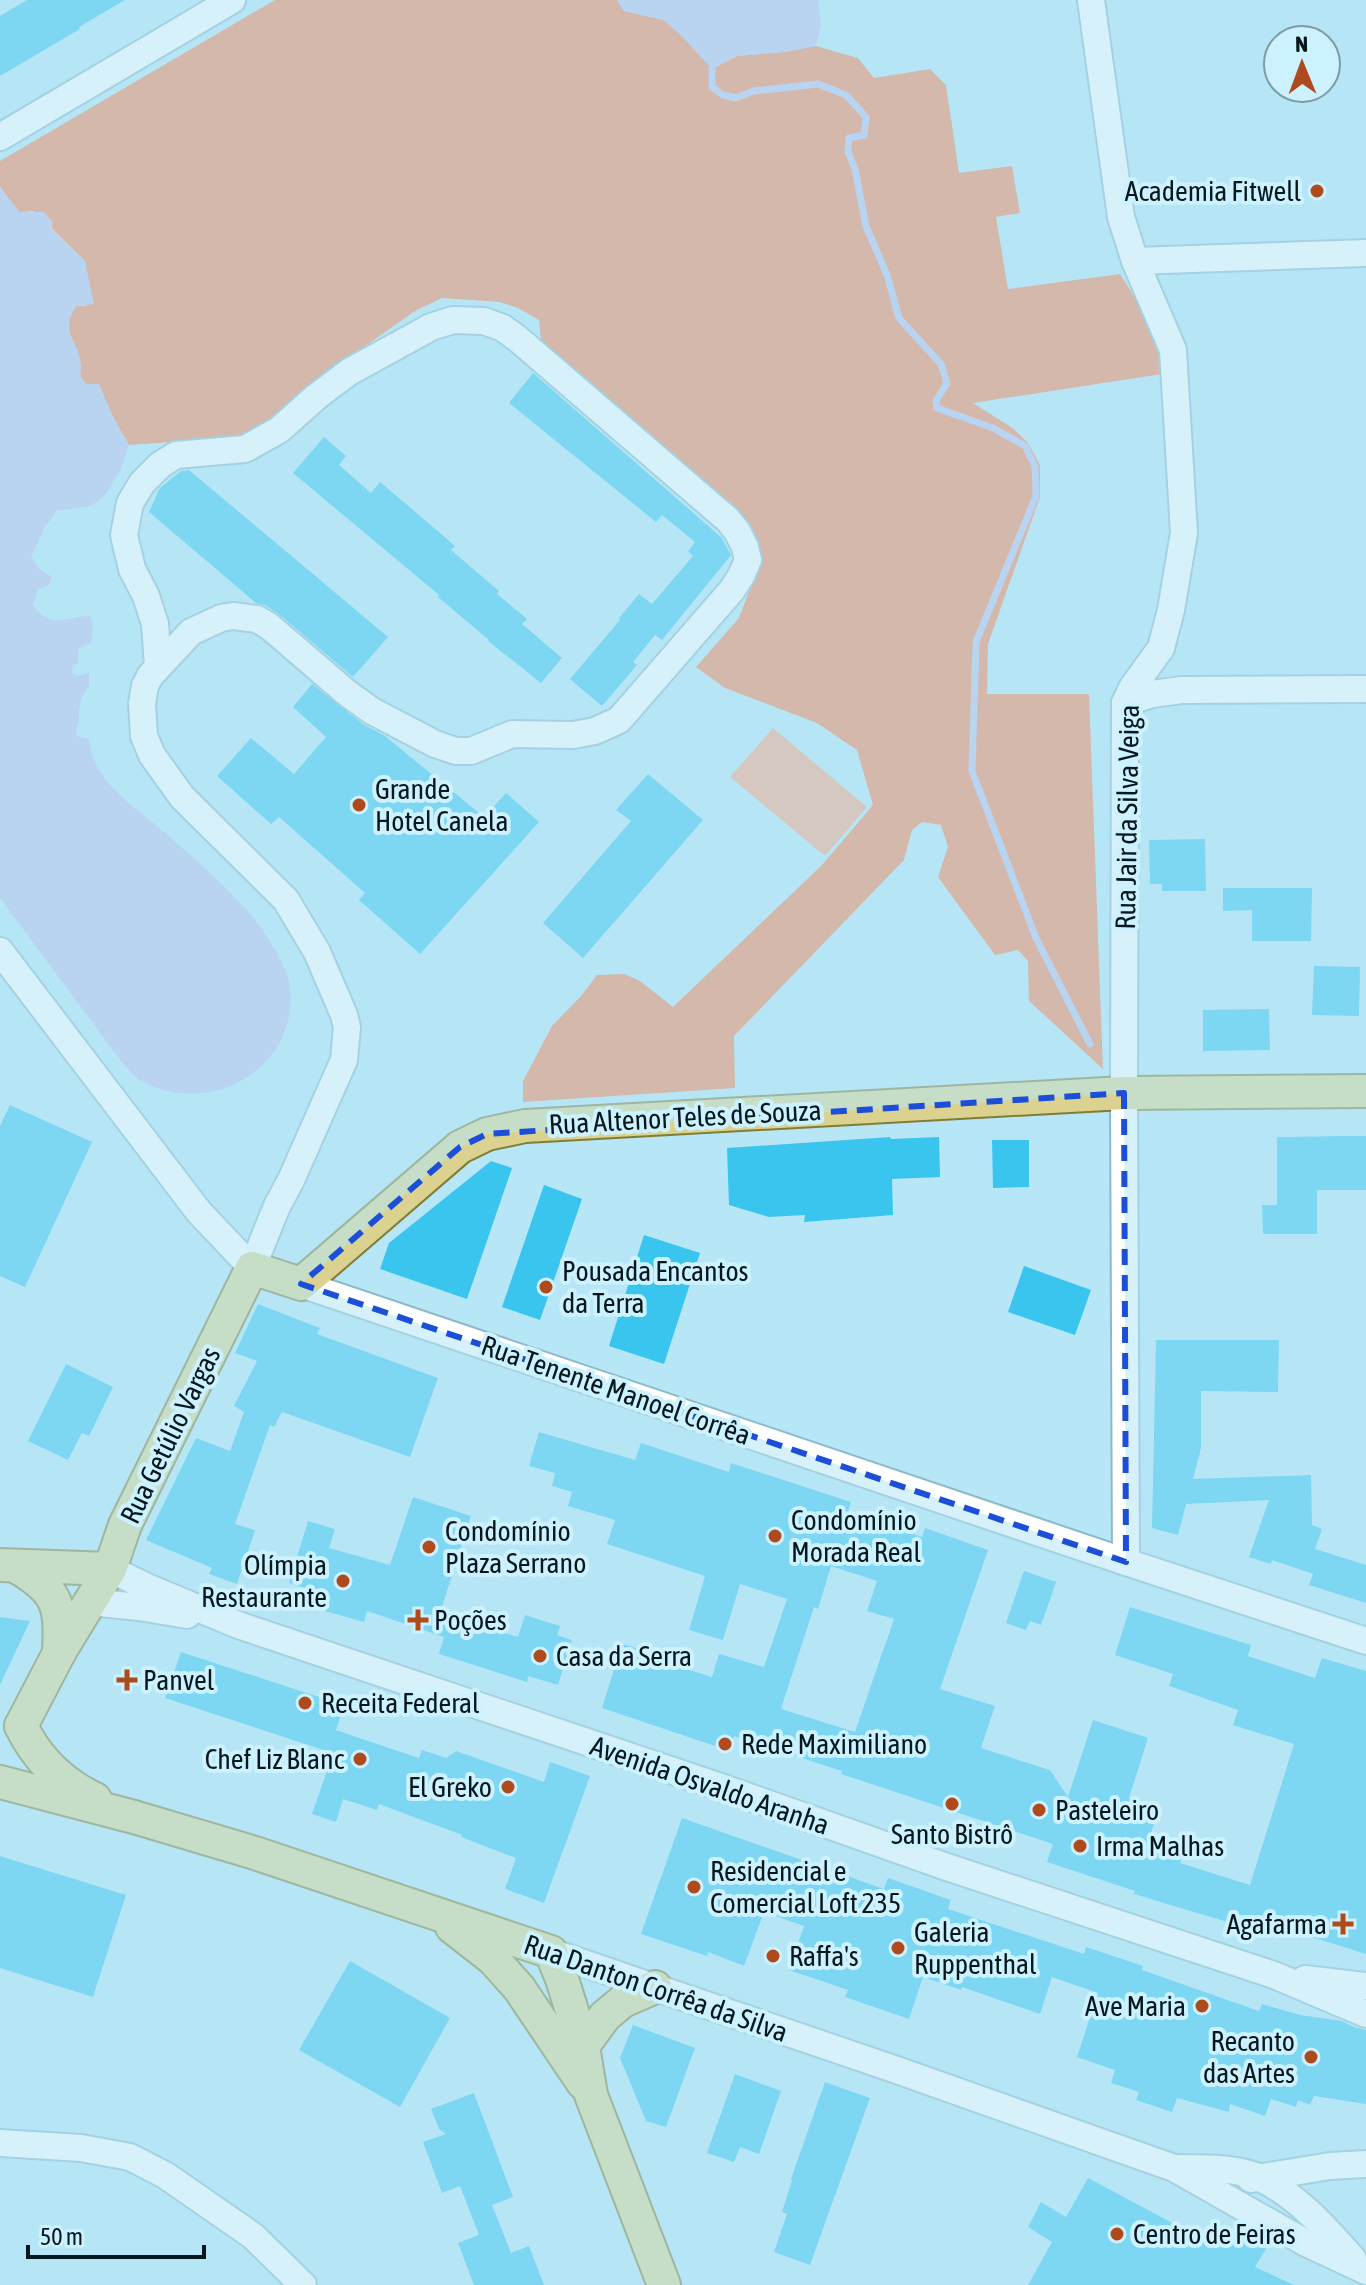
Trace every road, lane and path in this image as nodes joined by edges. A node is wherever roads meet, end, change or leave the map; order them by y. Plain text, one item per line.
1 (232, 0) edge
2 (1091, 0) edge
3 (195, 9) edge
4 (0, 137) edge
5 (1366, 253) edge
6 (1135, 261) junction
7 (158, 666) junction
8 (1366, 689) edge
9 (1125, 703) junction
10 (0, 951) edge
11 (1366, 1091) edge
12 (1124, 1093) junction
13 (252, 1268) junction
14 (301, 1284) junction
15 (1126, 1562) junction
16 (8, 1566) edge
17 (110, 1569) junction
18 (90, 1602) junction
19 (238, 1625) junction
20 (1366, 1641) edge
21 (59, 1653) junction
22 (10, 1732) edge
23 (0, 1782) edge
24 (134, 1817) junction
25 (434, 1913) junction
26 (551, 1952) junction
27 (1274, 1975) junction
28 (1366, 1986) edge
29 (655, 1987) junction
30 (1366, 2014) edge
31 (583, 2046) junction
32 (591, 2095) junction
33 (0, 2143) edge
34 (1366, 2164) edge
35 (1174, 2168) junction
36 (1259, 2177) junction
37 (1214, 2189) junction
38 (1365, 2271) edge
39 (303, 2285) edge
40 (664, 2285) edge

1 - 3 street
2 - 6 street, Rua Jair da Silva Veiga
3 - 4 street
5 - 6 street
6 - 9 street, Rua Jair da Silva Veiga
7 - 7 street
7 - 13 street
8 - 9 street
9 - 12 street, Rua Jair da Silva Veiga
10 - 13 street, Rua Tenente Manoel Corrêa
11 - 12 main road, Rua Altenor Teles de Souza
12 - 14 main road, Rua Altenor Teles de Souza
12 - 15 street, Rua Jair da Silva Veiga
13 - 14 main road, Rua Tenente Manoel Corrêa
13 - 17 main road, Rua Getúlio Vargas
14 - 15 street, Rua Tenente Manoel Corrêa
15 - 20 street, Rua Tenente Manoel Corrêa
16 - 17 main road, Avenida Osvaldo Aranha
16 - 21 main road
17 - 18 main road, Rua Getúlio Vargas
17 - 19 street, Avenida Osvaldo Aranha
18 - 19 street, Avenida Osvaldo Aranha
18 - 21 main road
19 - 27 street, Avenida Osvaldo Aranha
21 - 22 main road
22 - 24 main road, Rua Danton Corrêa da Silva
23 - 24 main road, Rua Danton Corrêa da Silva
24 - 25 main road, Rua Danton Corrêa da Silva
25 - 26 main road, Rua Danton Corrêa da Silva
25 - 32 main road
26 - 29 street, Rua Danton Corrêa da Silva
26 - 31 main road
27 - 28 street, Avenida Osvaldo Aranha
27 - 30 street, Avenida Osvaldo Aranha
29 - 31 main road
29 - 35 street, Rua Danton Corrêa da Silva
31 - 32 main road
32 - 40 main road
33 - 39 street
34 - 36 street
35 - 36 street, Rua Danton Corrêa da Silva
35 - 37 street, Rua Danton Corrêa da Silva
36 - 37 street
36 - 38 street, Rua Danton Corrêa da Silva
37 - 38 street, Rua Danton Corrêa da Silva

